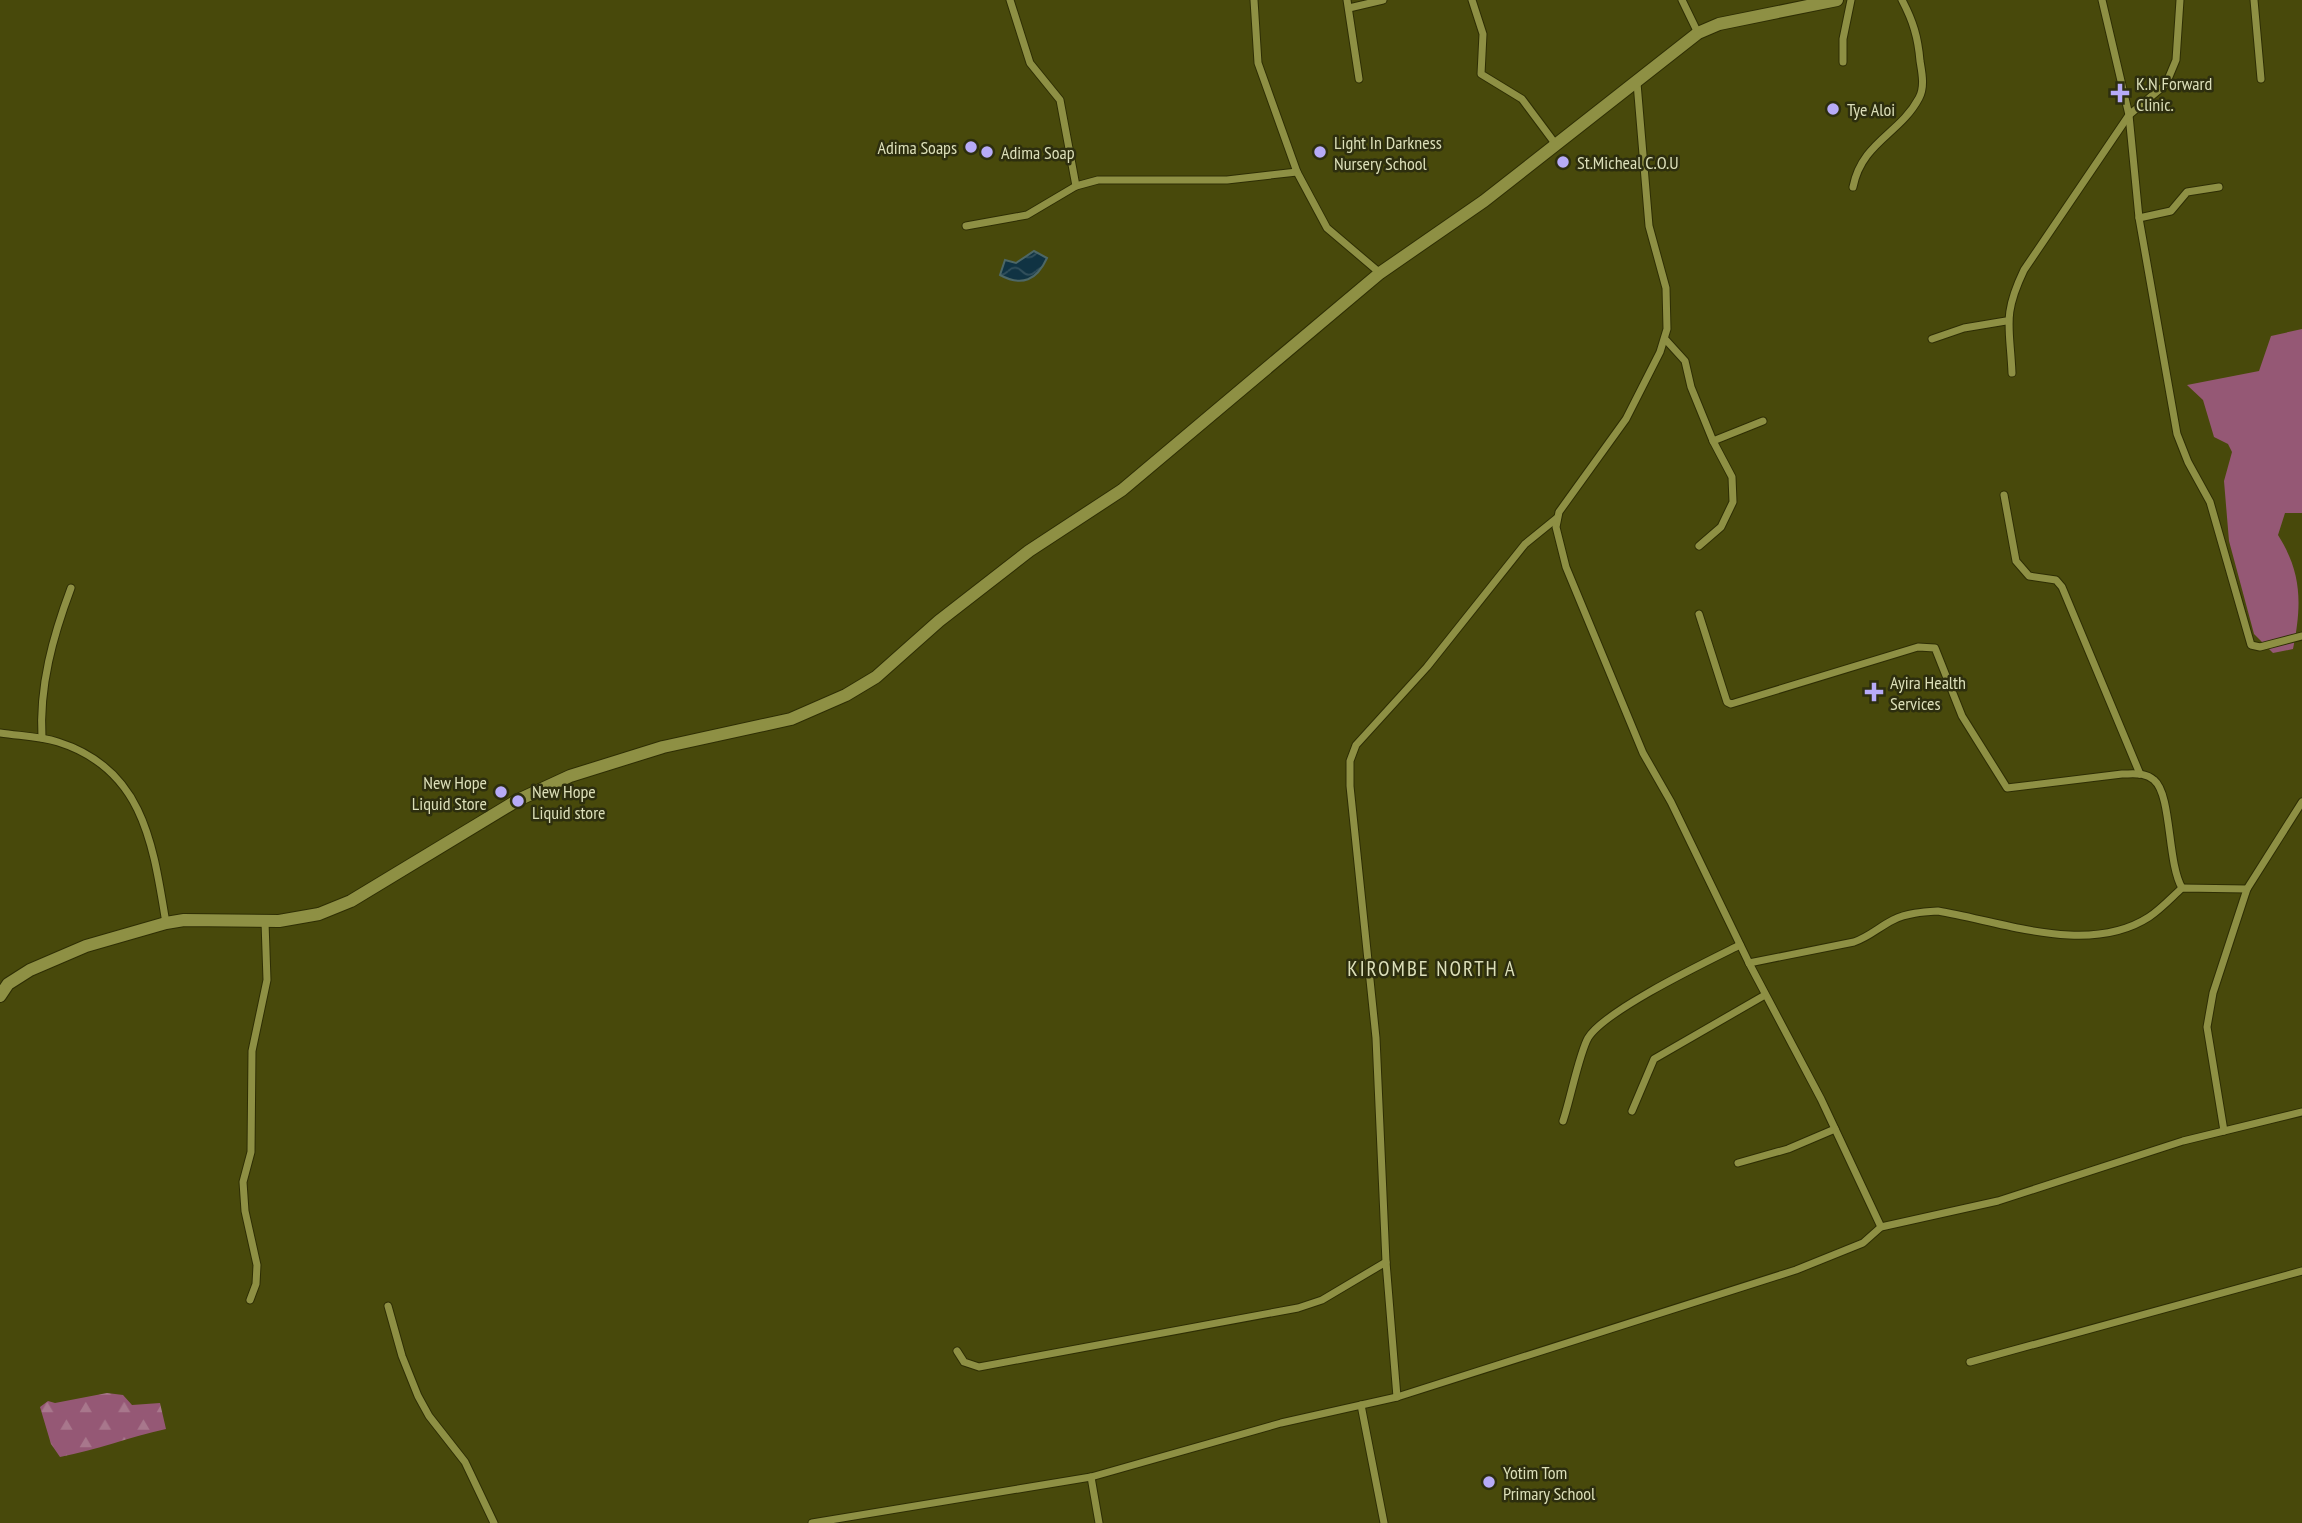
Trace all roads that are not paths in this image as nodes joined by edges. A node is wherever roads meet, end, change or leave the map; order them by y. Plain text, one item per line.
1 (1010, 0) edge
2 (1254, 0) edge
3 (1383, 0) edge
4 (1472, 0) edge
5 (1682, 0) edge
6 (1837, 0) edge
7 (1851, 0) edge
8 (1902, 0) edge
9 (2102, 0) edge
10 (2180, 0) edge
11 (2254, 0) edge
12 (1348, 4) edge
13 (1698, 33) junction
14 (1843, 62) dead end
15 (1359, 79) dead end
16 (2261, 79) dead end
17 (1637, 83) junction
18 (2129, 115) junction
19 (1557, 146) junction
20 (1297, 172) junction
21 (1076, 186) junction
22 (1853, 187) dead end
23 (2219, 187) dead end
24 (2139, 218) junction
25 (966, 226) dead end
26 (1380, 272) junction
27 (2006, 321) junction
28 (1665, 339) junction
29 (1932, 339) dead end
30 (2012, 373) dead end
31 (1763, 421) dead end
32 (1713, 441) junction
33 (2004, 495) dead end
34 (1557, 518) junction
35 (1699, 546) dead end
36 (71, 588) dead end
37 (1699, 614) dead end
38 (2302, 636) edge
39 (0, 733) edge
40 (42, 738) junction
41 (2140, 774) junction
42 (2302, 802) edge
43 (2182, 888) junction
44 (2247, 889) junction
45 (265, 922) junction
46 (166, 923) junction
47 (1740, 945) junction
48 (1749, 963) junction
49 (4, 984) edge
50 (1765, 995) junction
51 (0, 996) edge
52 (1632, 1111) dead end
53 (2302, 1112) edge
54 (1563, 1122) dead end
55 (1835, 1129) junction
56 (2224, 1131) junction
57 (1738, 1163) dead end
58 (1881, 1227) junction
59 (1386, 1262) junction
60 (2302, 1271) edge
61 (250, 1300) dead end
62 (388, 1306) dead end
63 (957, 1351) dead end
64 (1970, 1363) dead end
65 (1397, 1397) junction
66 (1362, 1405) junction
67 (1091, 1477) junction
68 (494, 1523) edge
69 (812, 1523) edge
70 (1099, 1523) edge
71 (1384, 1523) edge

1 - 21 street
2 - 20 street
3 - 12 street
4 - 19 street
5 - 13 street
6 - 13 street
7 - 14 street
8 - 22 street
9 - 18 street
10 - 18 street
11 - 16 street
12 - 15 street
13 - 17 street
17 - 19 street
17 - 28 street
18 - 24 street
18 - 27 street
19 - 26 street
20 - 21 street
20 - 26 street
21 - 25 street
23 - 24 street
24 - 38 street
26 - 45 street
27 - 29 street
27 - 30 street
28 - 32 street
28 - 34 street
31 - 32 street
32 - 35 street
33 - 41 street
34 - 47 street
34 - 59 street
36 - 40 street
37 - 41 street
39 - 40 street
40 - 46 street
41 - 43 street
42 - 44 street
43 - 44 street
43 - 48 street
44 - 56 street
45 - 46 street
45 - 61 street
46 - 49 street
47 - 48 street
47 - 54 street
48 - 50 street
49 - 51 street
50 - 52 street
50 - 55 street
53 - 56 street
55 - 57 street
55 - 58 street
56 - 58 street
58 - 65 street
59 - 63 street
59 - 65 street
60 - 64 street
62 - 68 street
65 - 66 street
66 - 67 street
66 - 71 street
67 - 69 street
67 - 70 street

